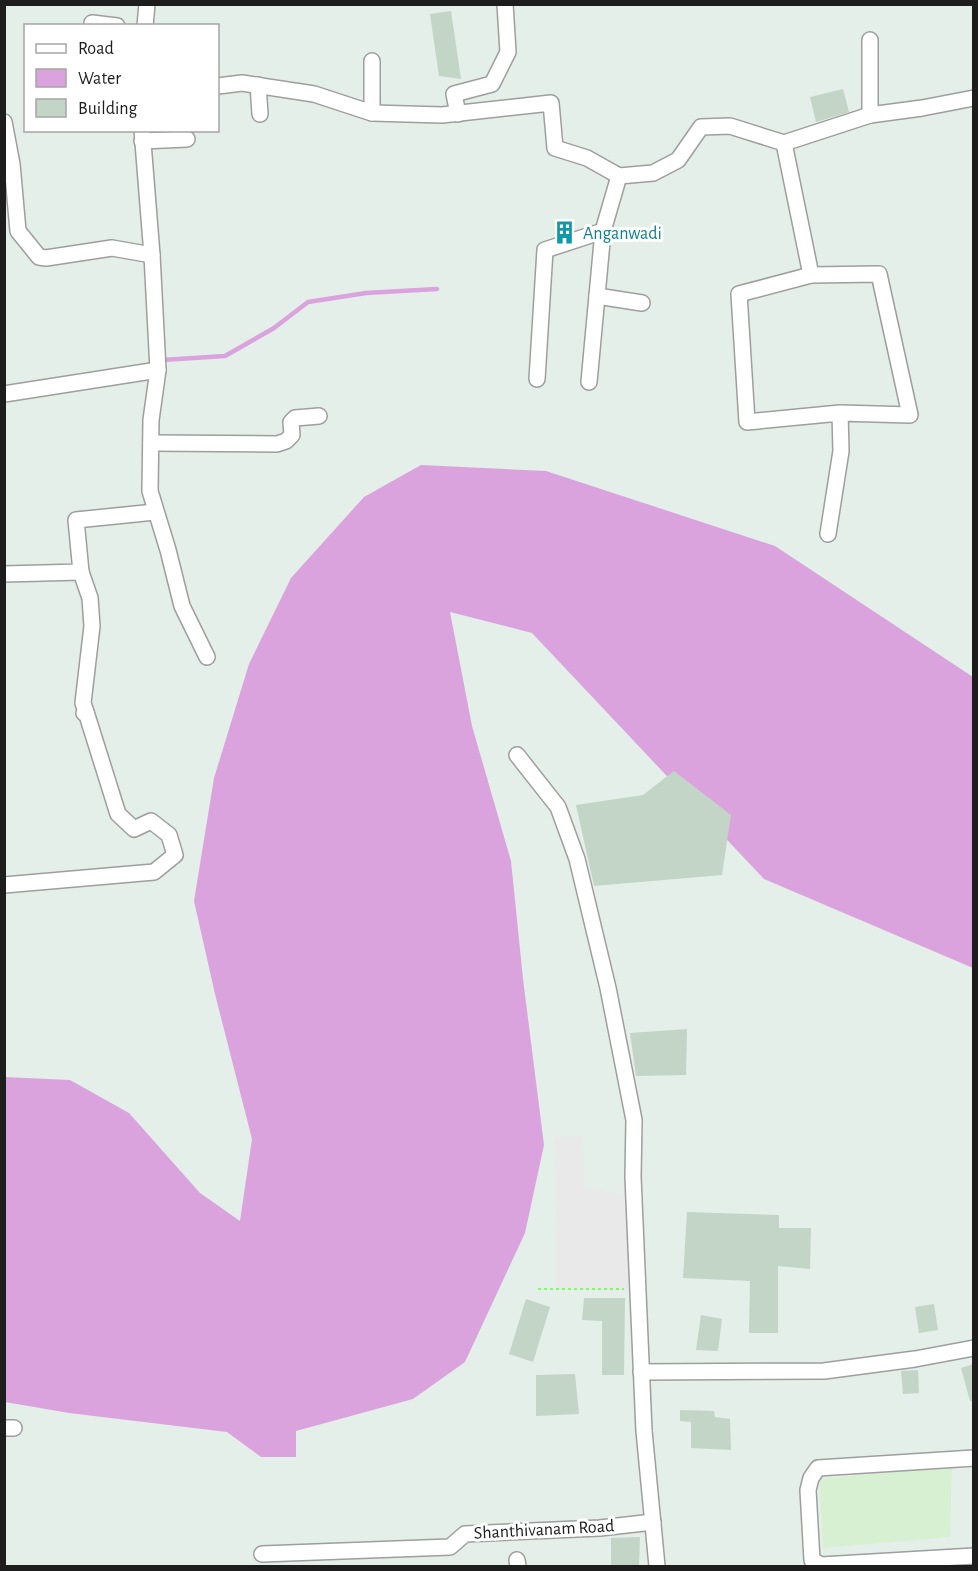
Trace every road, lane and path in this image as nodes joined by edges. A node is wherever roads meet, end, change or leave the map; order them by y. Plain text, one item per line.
1 (147, 4) edge
2 (506, 4) edge
3 (92, 23) dead end
4 (100, 24) edge
5 (145, 24) edge
6 (870, 40) dead end
7 (372, 61) dead end
8 (258, 85) junction
9 (219, 86) edge
10 (974, 98) edge
11 (372, 113) junction
12 (260, 114) dead end
13 (458, 114) junction
14 (870, 115) junction
15 (4, 122) edge
16 (142, 136) edge
17 (187, 140) dead end
18 (784, 143) junction
19 (619, 176) junction
20 (11, 231) edge
21 (603, 231) junction
22 (152, 255) junction
23 (811, 275) junction
24 (597, 296) junction
25 (642, 303) dead end
26 (158, 370) junction
27 (537, 379) dead end
28 (589, 382) dead end
29 (4, 394) edge
30 (840, 413) junction
31 (319, 416) dead end
32 (151, 443) junction
33 (155, 512) junction
34 (828, 534) dead end
35 (81, 572) junction
36 (4, 574) edge
37 (207, 657) dead end
38 (517, 754) dead end
39 (4, 885) edge
40 (538, 1289) dead end
41 (639, 1289) junction
42 (974, 1347) edge
43 (641, 1372) junction
44 (974, 1458) edge
45 (653, 1522) junction
46 (262, 1554) dead end
47 (974, 1556) edge
48 (657, 1566) edge

1 - 5 street
2 - 13 street
3 - 4 street
6 - 14 street
7 - 11 street
8 - 9 street
8 - 11 street
8 - 12 street
10 - 14 street
11 - 13 street
13 - 19 street
14 - 18 street
15 - 20 street
16 - 17 street
16 - 22 street
18 - 19 street
18 - 23 street
19 - 21 street
20 - 22 street
21 - 24 street
21 - 27 street
22 - 26 street
23 - 30 street
23 - 30 street
24 - 25 street
24 - 28 street
26 - 29 street
26 - 32 street
30 - 34 street
31 - 32 street
32 - 33 street
33 - 35 street
33 - 37 street
35 - 36 street
35 - 39 street
38 - 41 street
40 - 41 path
41 - 43 street
42 - 43 street
43 - 45 street
44 - 47 street
45 - 46 street, Shanthivanam Road
45 - 48 street

